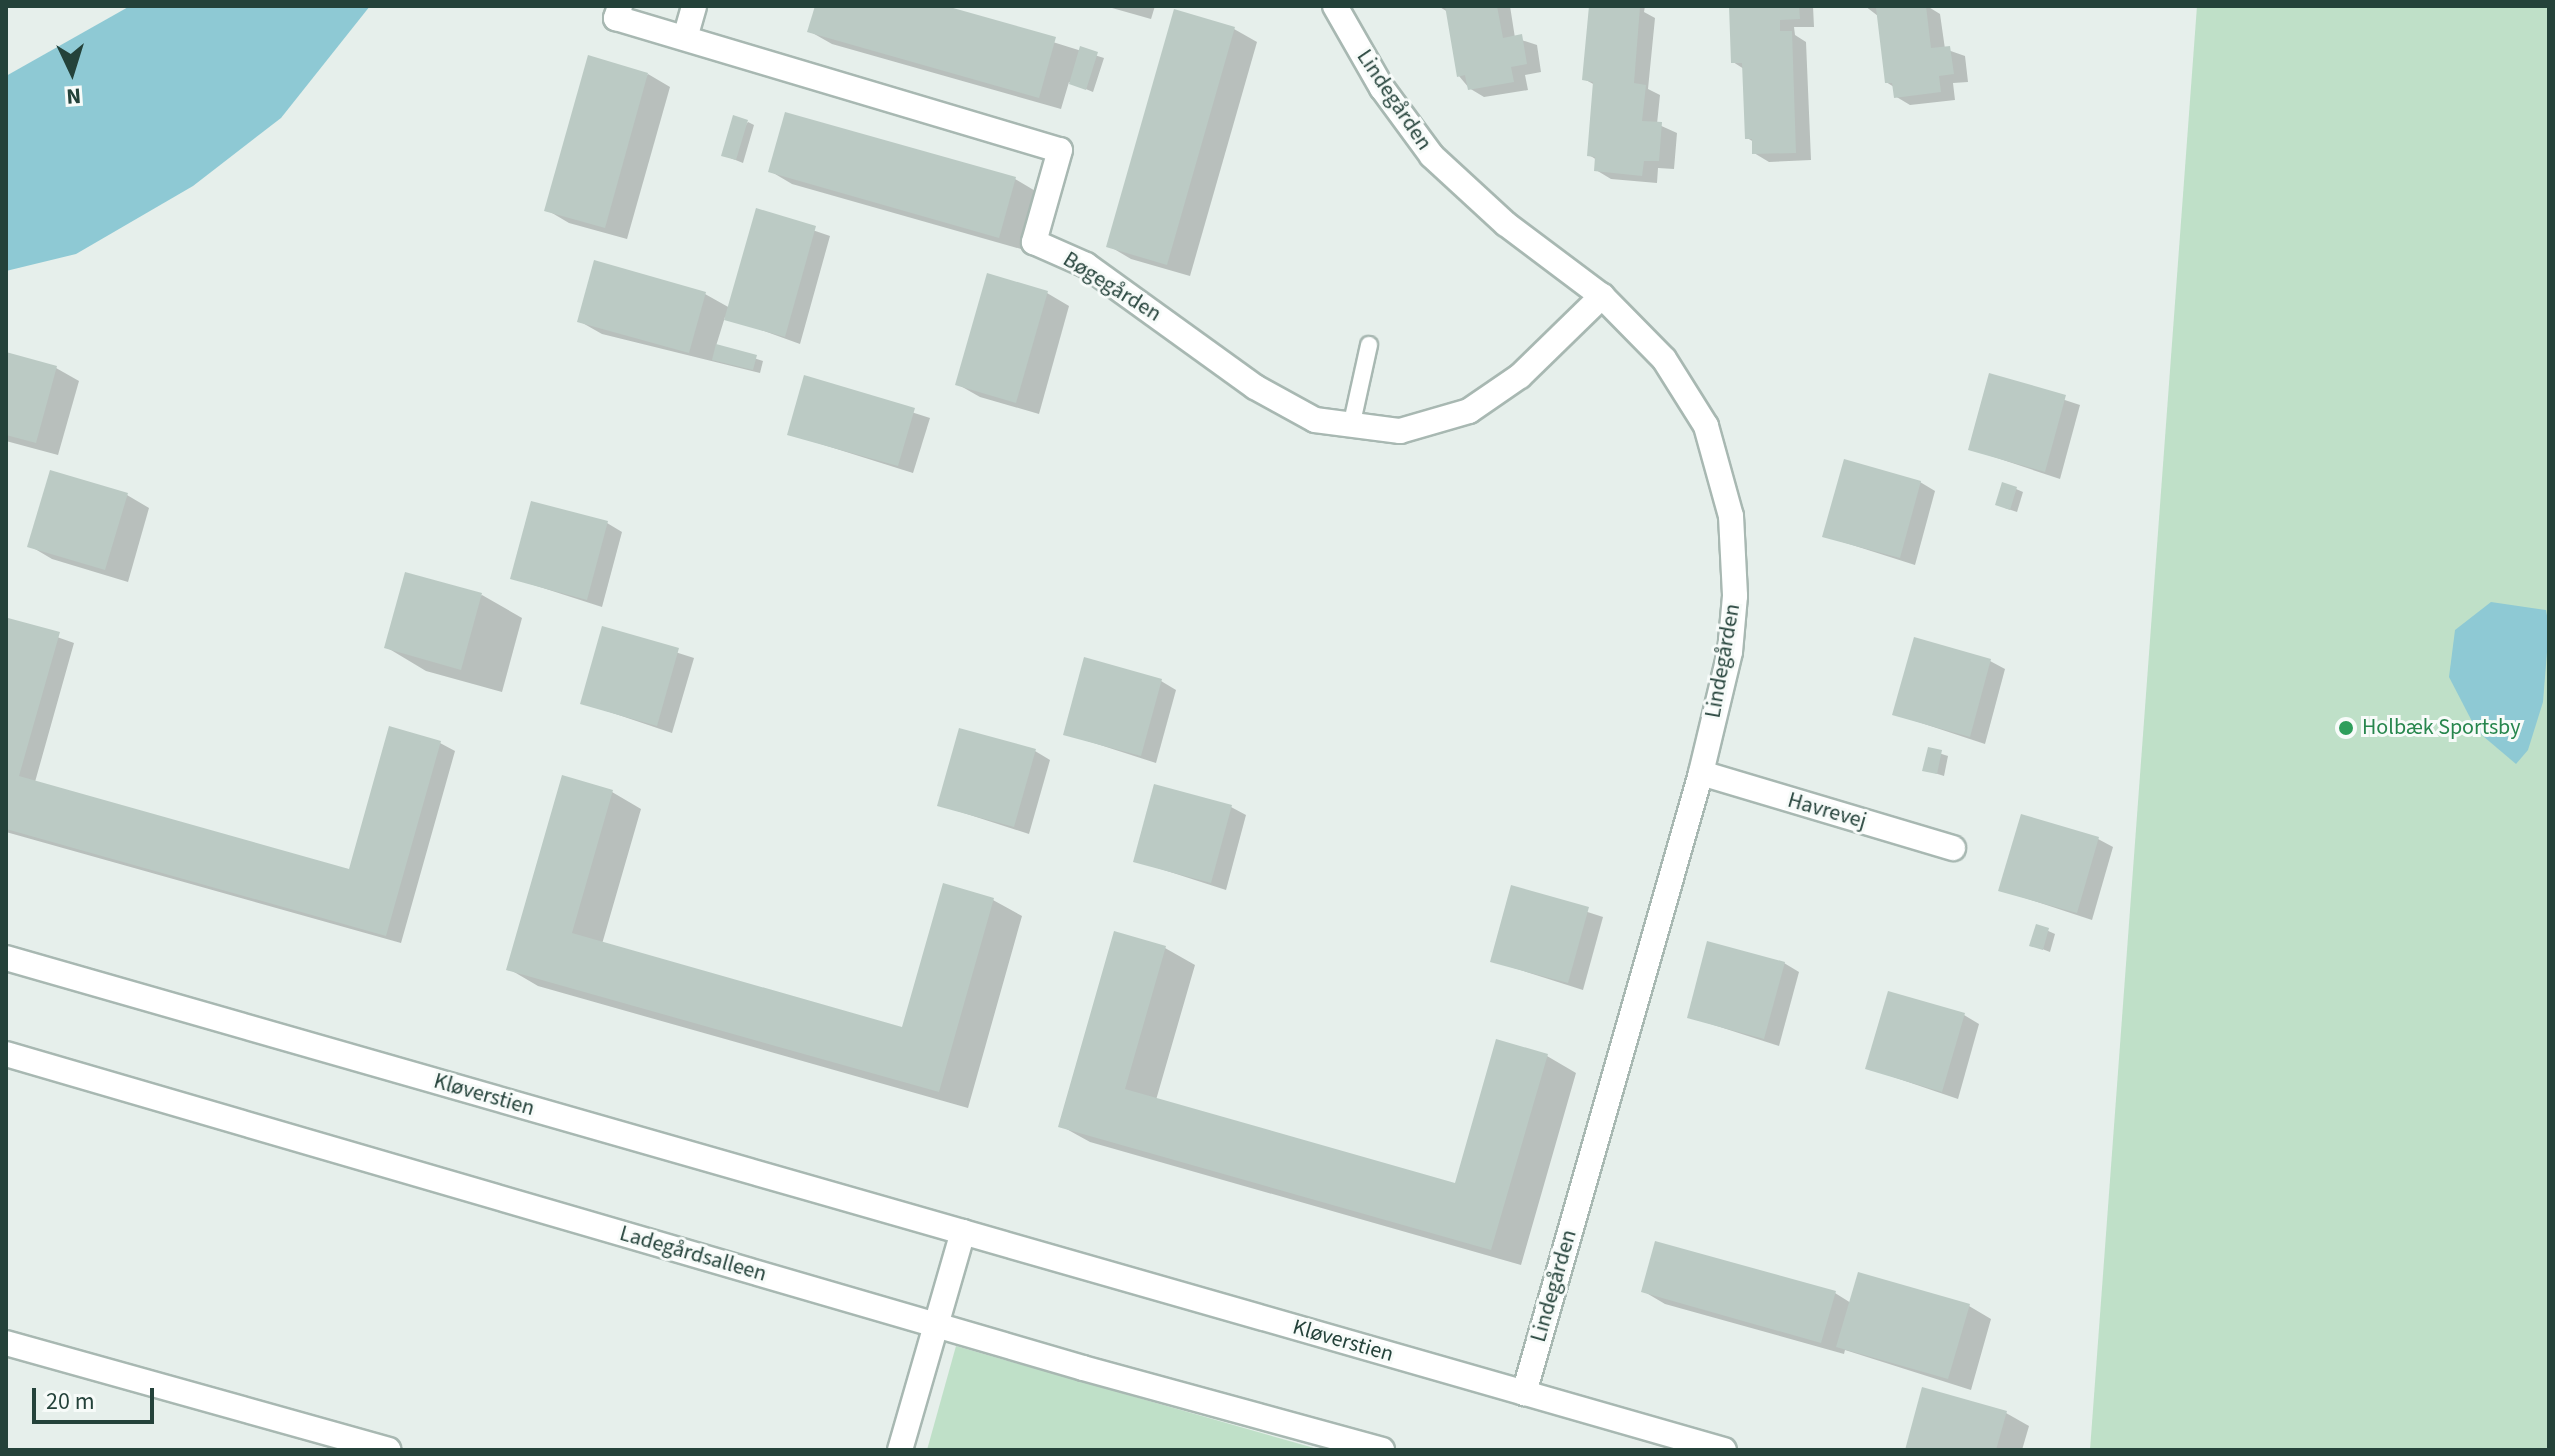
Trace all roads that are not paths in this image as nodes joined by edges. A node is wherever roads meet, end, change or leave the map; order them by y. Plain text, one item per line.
1 (620, 6) edge
2 (694, 6) edge
3 (1335, 6) edge
4 (685, 38) junction
5 (1602, 296) junction
6 (1369, 345) dead end
7 (1351, 427) junction
8 (1701, 773) junction
9 (1953, 848) dead end
10 (6, 958) edge
11 (6, 1054) edge
12 (963, 1232) junction
13 (937, 1324) junction
14 (6, 1343) edge
15 (1524, 1393) junction
16 (388, 1450) edge
17 (900, 1450) edge
18 (1382, 1450) edge
19 (1724, 1450) edge

1 - 4 street, Bøgegården
2 - 4 street
3 - 5 street, Lindegården
4 - 7 street, Bøgegården
5 - 7 street, Bøgegården
5 - 8 street, Lindegården
6 - 7 lane
8 - 9 street, Havrevej
8 - 15 street, Lindegården
10 - 12 street, Kløverstien
11 - 13 street, Ladegårdsalleen
12 - 13 street
12 - 15 street, Kløverstien
13 - 17 street
13 - 18 street, Ladegårdsalleen
14 - 16 street
15 - 19 street, Kløverstien

